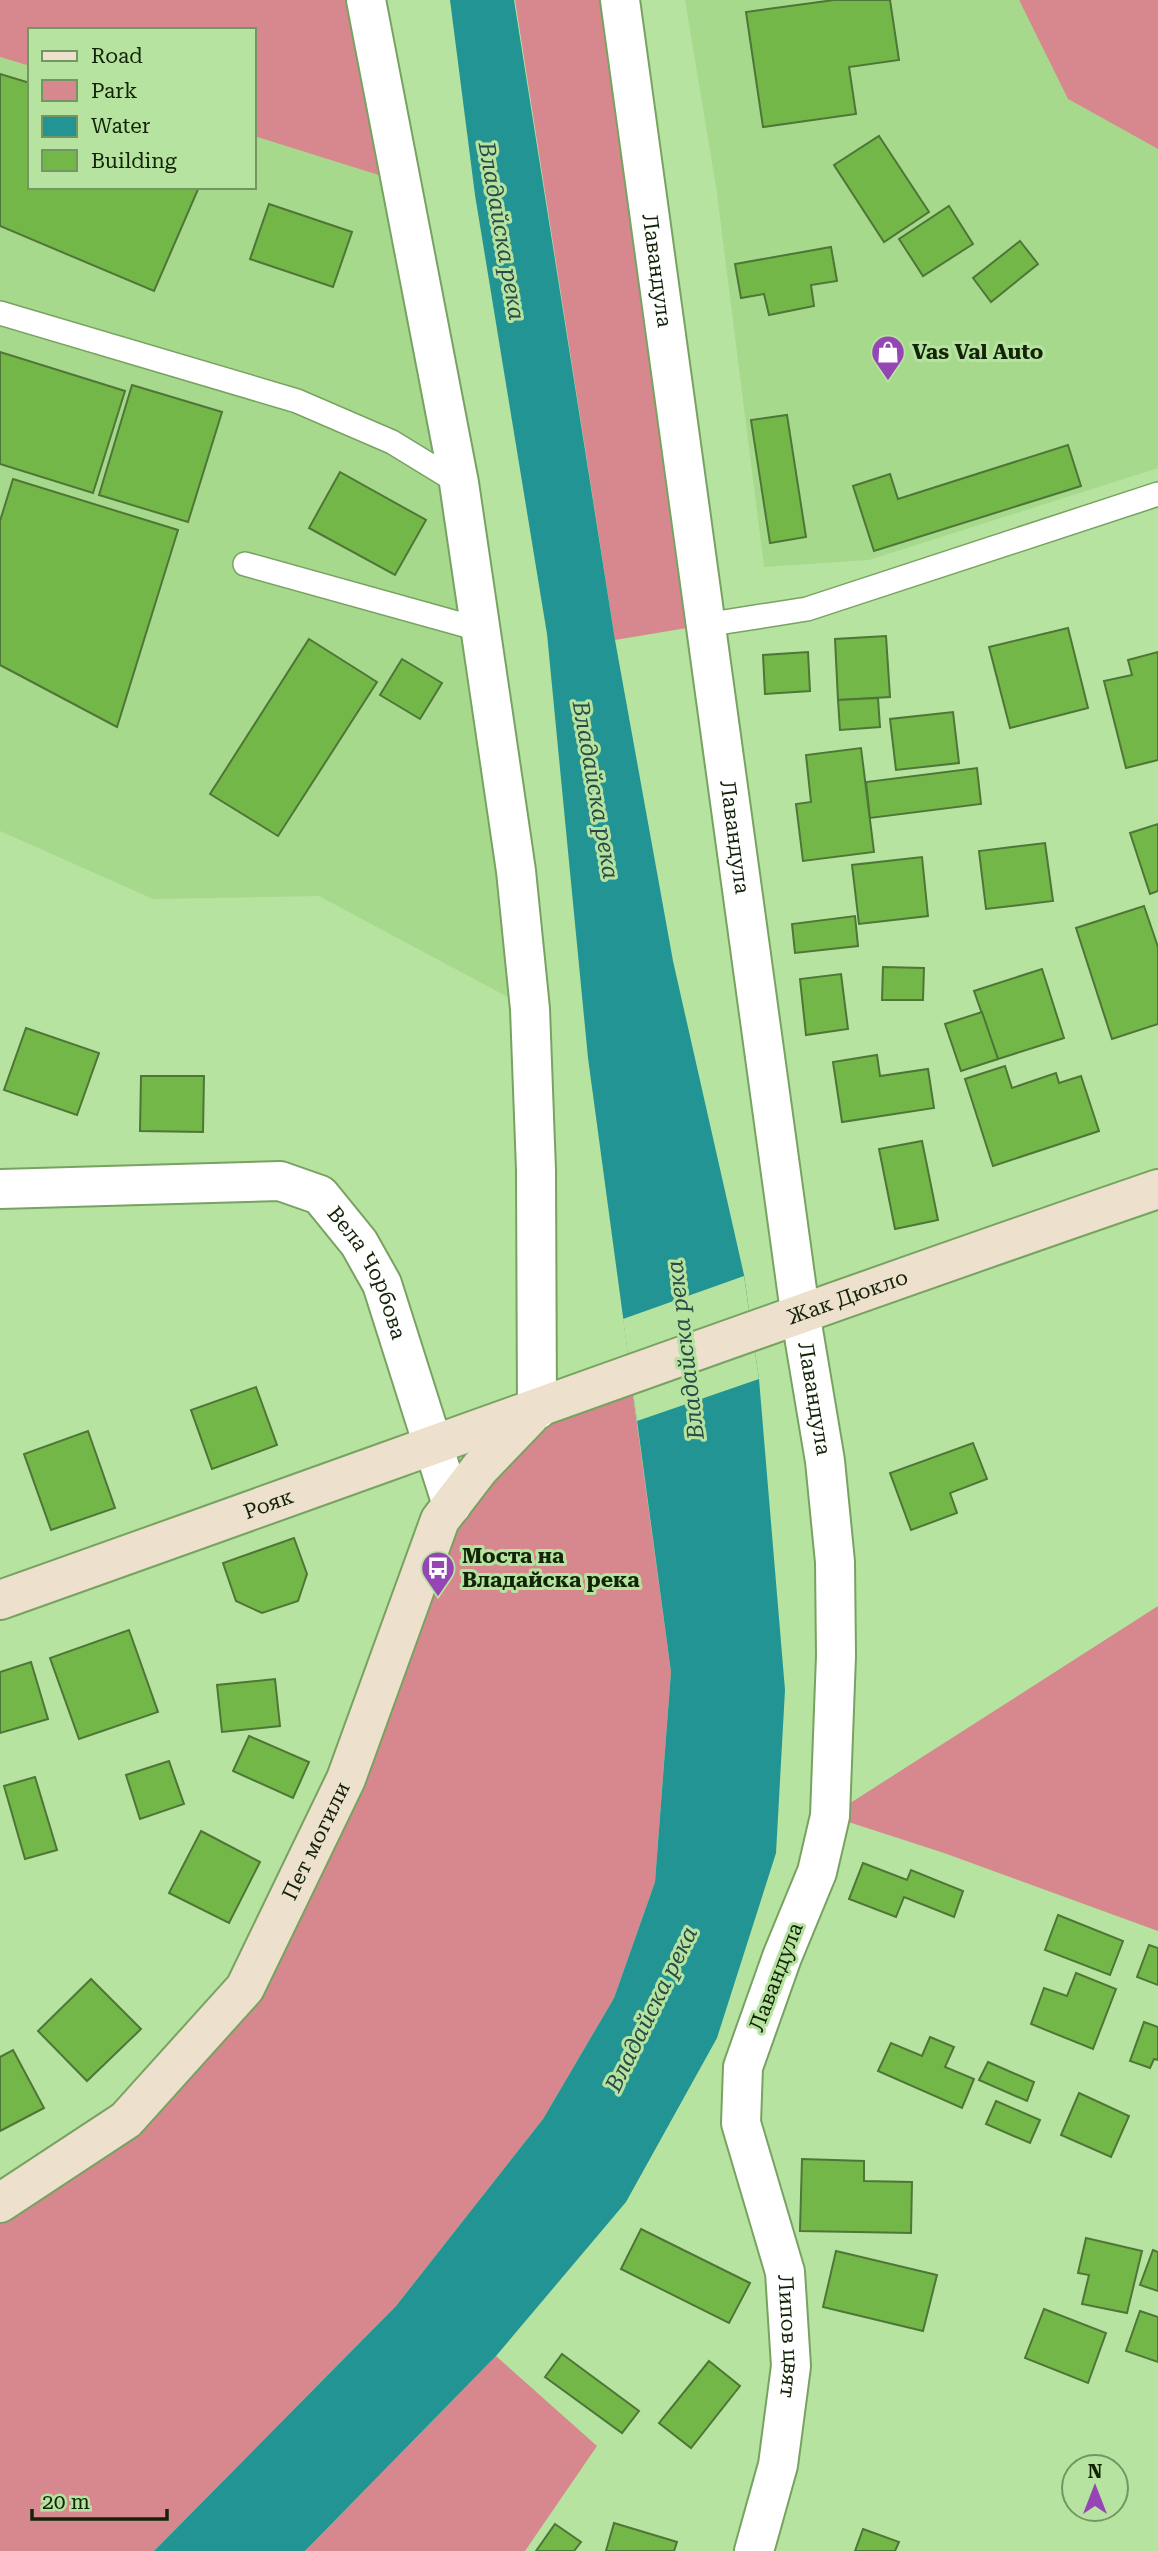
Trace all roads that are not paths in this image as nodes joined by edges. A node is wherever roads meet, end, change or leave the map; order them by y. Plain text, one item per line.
1 (366, 0) edge
2 (620, 0) edge
3 (0, 313) edge
4 (459, 483) junction
5 (1158, 494) edge
6 (245, 564) dead end
7 (705, 625) junction
8 (482, 630) junction
9 (0, 1189) edge
10 (1158, 1189) edge
11 (800, 1312) junction
12 (537, 1410) junction
13 (431, 1447) junction
14 (452, 1505) junction
15 (0, 1600) edge
16 (741, 2123) joint
17 (0, 2203) edge
18 (754, 2551) edge

1 - 4 street
2 - 7 street, Лавандула
3 - 4 lane
4 - 8 street
5 - 7 lane
6 - 8 lane
7 - 11 street, Лавандула
8 - 12 street
9 - 13 street, Вела Чорбова
10 - 11 street, Жак Дюкло
11 - 12 street, Жак Дюкло
11 - 16 street, Лавандула
12 - 13 street, Рояк
12 - 14 street, Пет могили
13 - 14 street, Вела Чорбова
13 - 15 street, Рояк
14 - 17 street, Пет могили
16 - 18 street, Липов цвят

